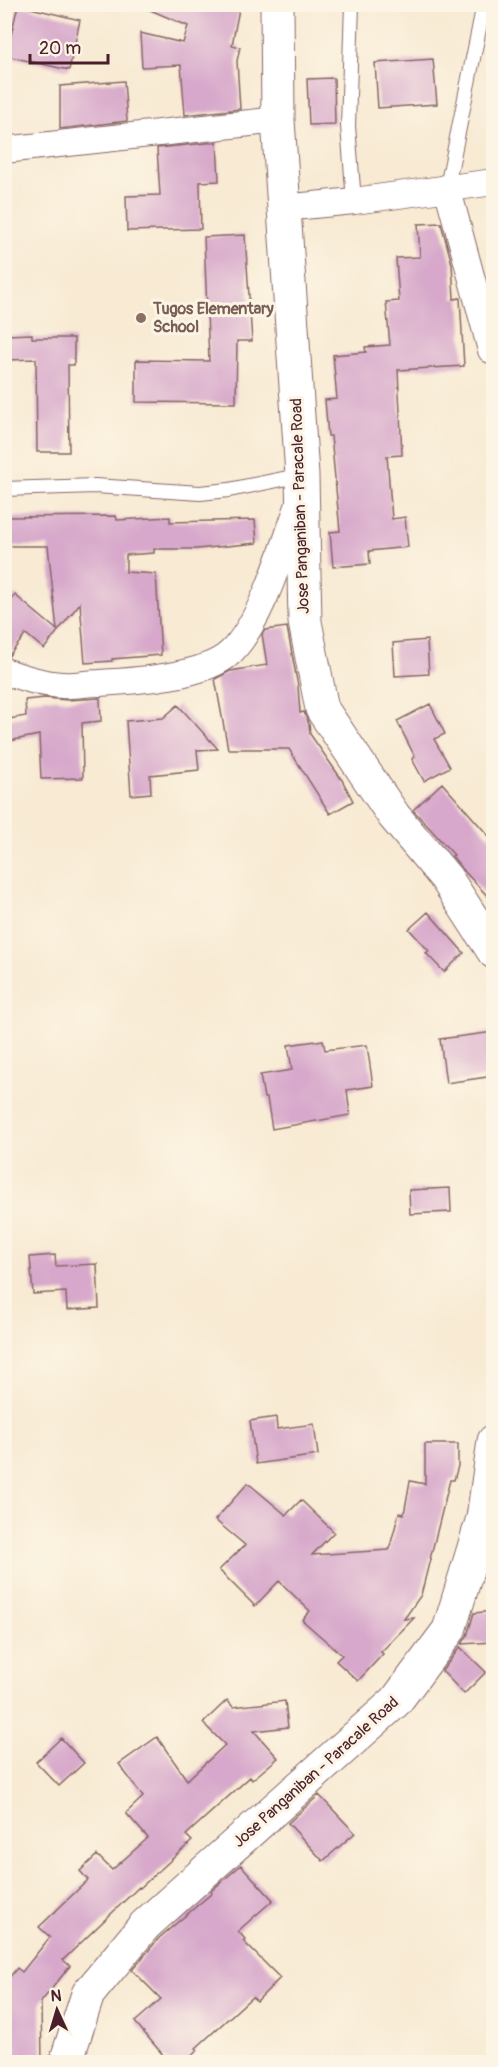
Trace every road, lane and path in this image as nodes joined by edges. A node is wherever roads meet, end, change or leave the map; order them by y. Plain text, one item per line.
1 (277, 4) edge
2 (352, 4) edge
3 (484, 4) edge
4 (278, 120) junction
5 (4, 150) edge
6 (494, 182) edge
7 (447, 187) junction
8 (354, 201) junction
9 (283, 208) junction
10 (491, 350) dead end
11 (302, 485) junction
12 (4, 489) edge
13 (4, 671) edge
14 (494, 952) edge
15 (494, 1441) edge
16 (66, 2062) edge

1 - 4 main road, Jose Panganiban - Paracale Road
2 - 8 lane
3 - 7 lane
4 - 5 street
4 - 9 main road, Jose Panganiban - Paracale Road
6 - 7 street
7 - 8 street
7 - 10 street
8 - 9 street
9 - 11 main road, Jose Panganiban - Paracale Road
11 - 12 lane
11 - 13 street
11 - 14 main road, Jose Panganiban - Paracale Road
15 - 16 main road, Jose Panganiban - Paracale Road

